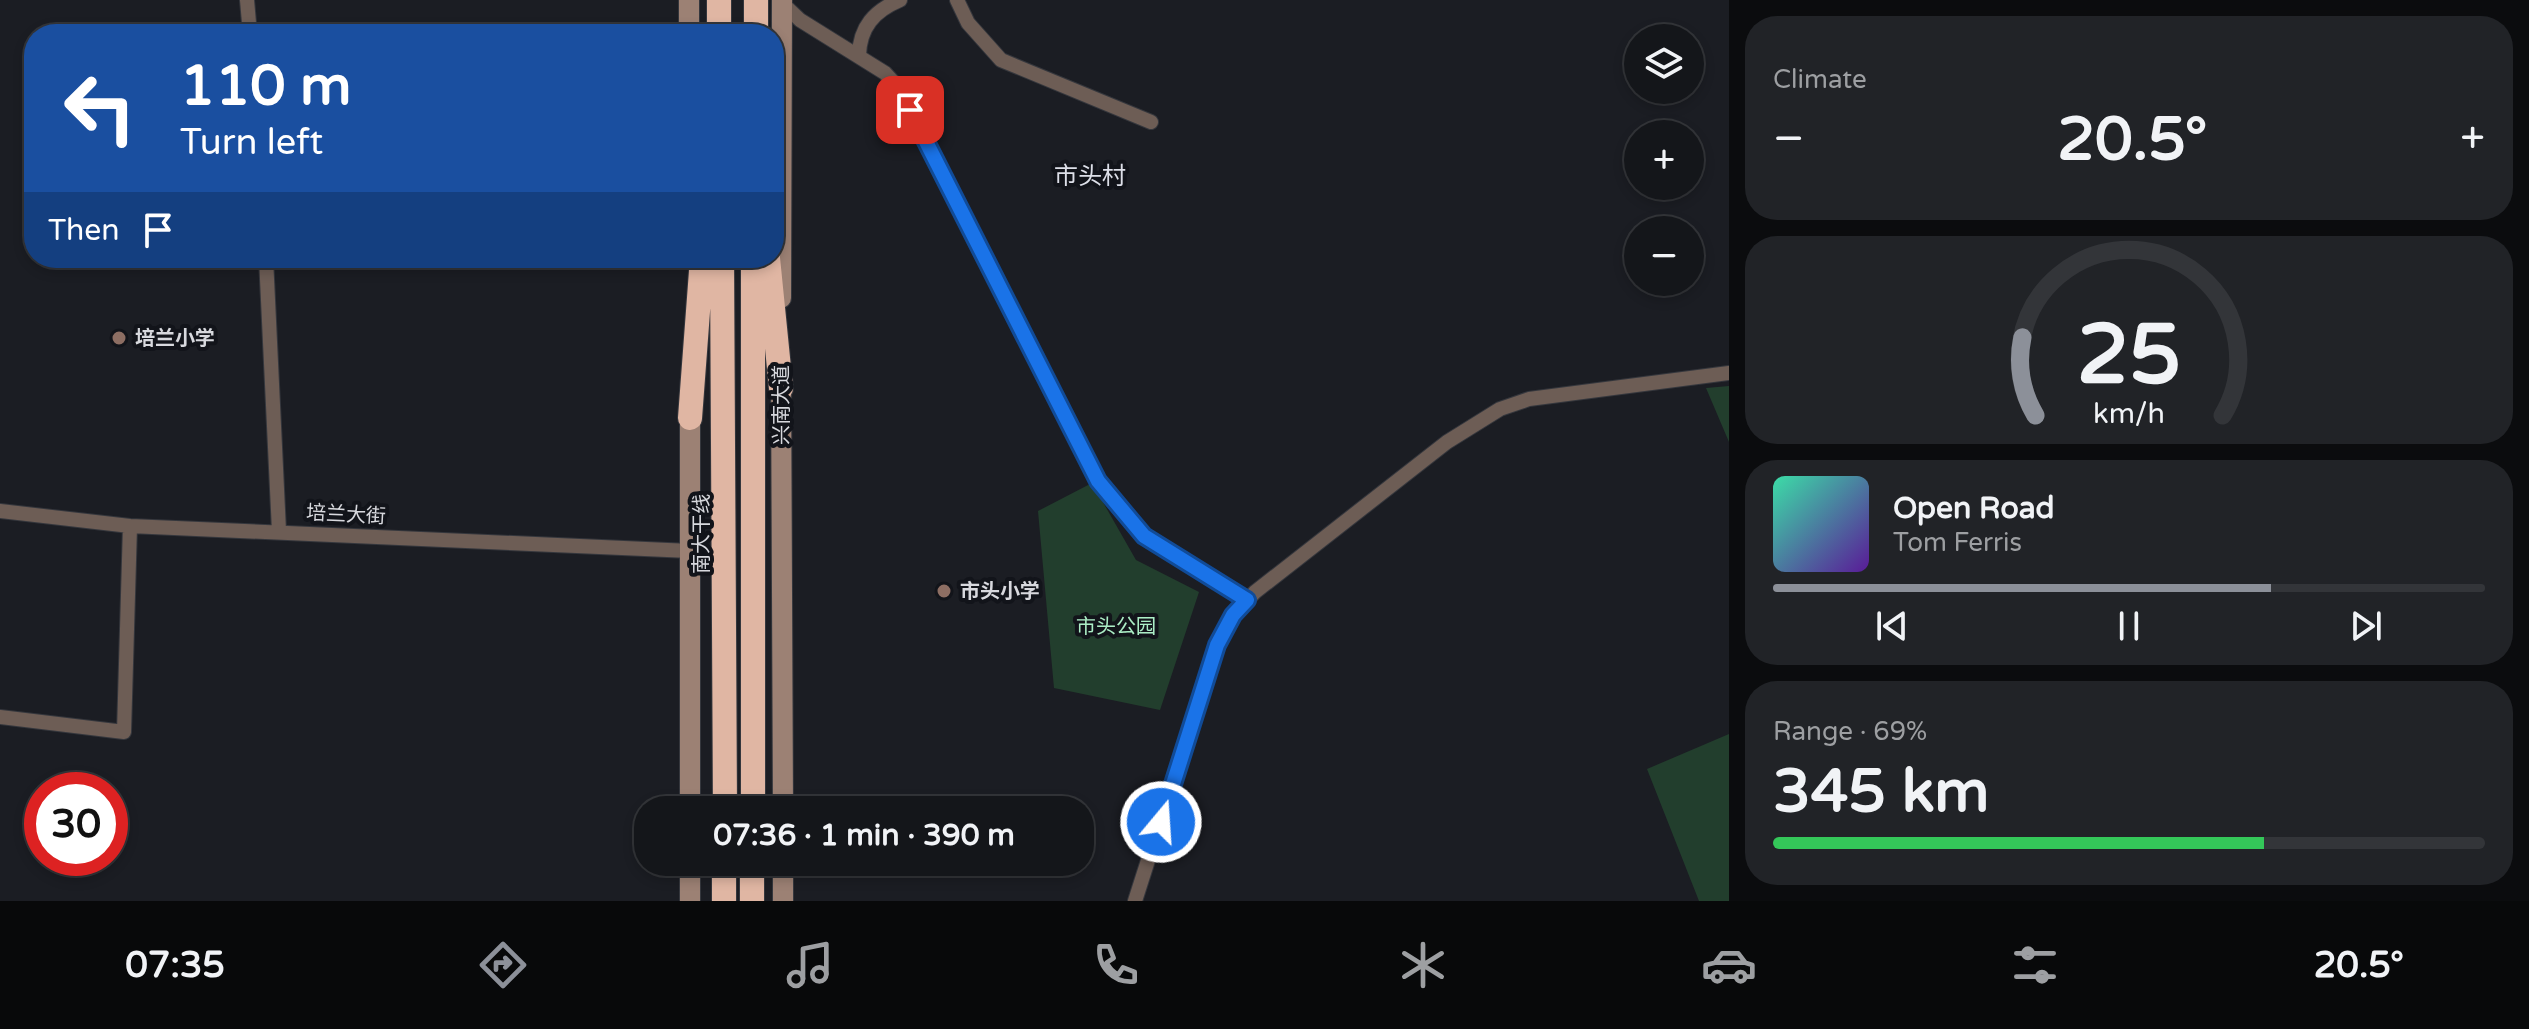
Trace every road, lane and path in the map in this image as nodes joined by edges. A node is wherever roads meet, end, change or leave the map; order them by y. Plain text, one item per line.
1 (247, 0) edge
2 (689, 0) edge
3 (719, 0) edge
4 (756, 0) edge
5 (900, 0) edge
6 (957, 0) edge
7 (782, 2) edge
8 (249, 24) edge
9 (689, 24) edge
10 (719, 24) edge
11 (756, 24) edge
12 (782, 24) edge
13 (859, 55) junction
14 (1151, 122) dead end
15 (266, 268) edge
16 (690, 268) edge
17 (701, 268) edge
18 (722, 268) edge
19 (753, 268) edge
20 (769, 268) edge
21 (781, 268) edge
22 (1729, 373) edge
23 (781, 388) junction
24 (690, 418) junction
25 (0, 511) edge
26 (130, 526) junction
27 (279, 531) junction
28 (690, 551) junction
29 (1247, 600) junction
30 (0, 717) edge
31 (690, 796) edge
32 (725, 796) edge
33 (753, 796) edge
34 (783, 796) edge
35 (690, 876) edge
36 (724, 876) edge
37 (752, 876) edge
38 (783, 876) edge
39 (690, 901) edge
40 (724, 901) edge
41 (752, 901) edge
42 (783, 901) edge
43 (1135, 901) edge

1 - 8 street
2 - 9 main road
3 - 10 highway
4 - 11 highway
5 - 13 street
6 - 14 street
7 - 12 main road, 兴南大道
7 - 13 street
13 - 29 street
15 - 27 street
16 - 24 main road
17 - 24 highway
18 - 32 highway, 南大干线
19 - 33 highway
20 - 23 highway
21 - 23 main road, 兴南大道
22 - 29 street
23 - 34 main road, 兴南大道
24 - 28 main road
25 - 26 street, 培兰大街
26 - 27 street, 培兰大街
26 - 30 street
27 - 28 street, 培兰大街
28 - 31 main road
29 - 43 street
35 - 39 main road
36 - 40 highway
37 - 41 highway
38 - 42 main road

